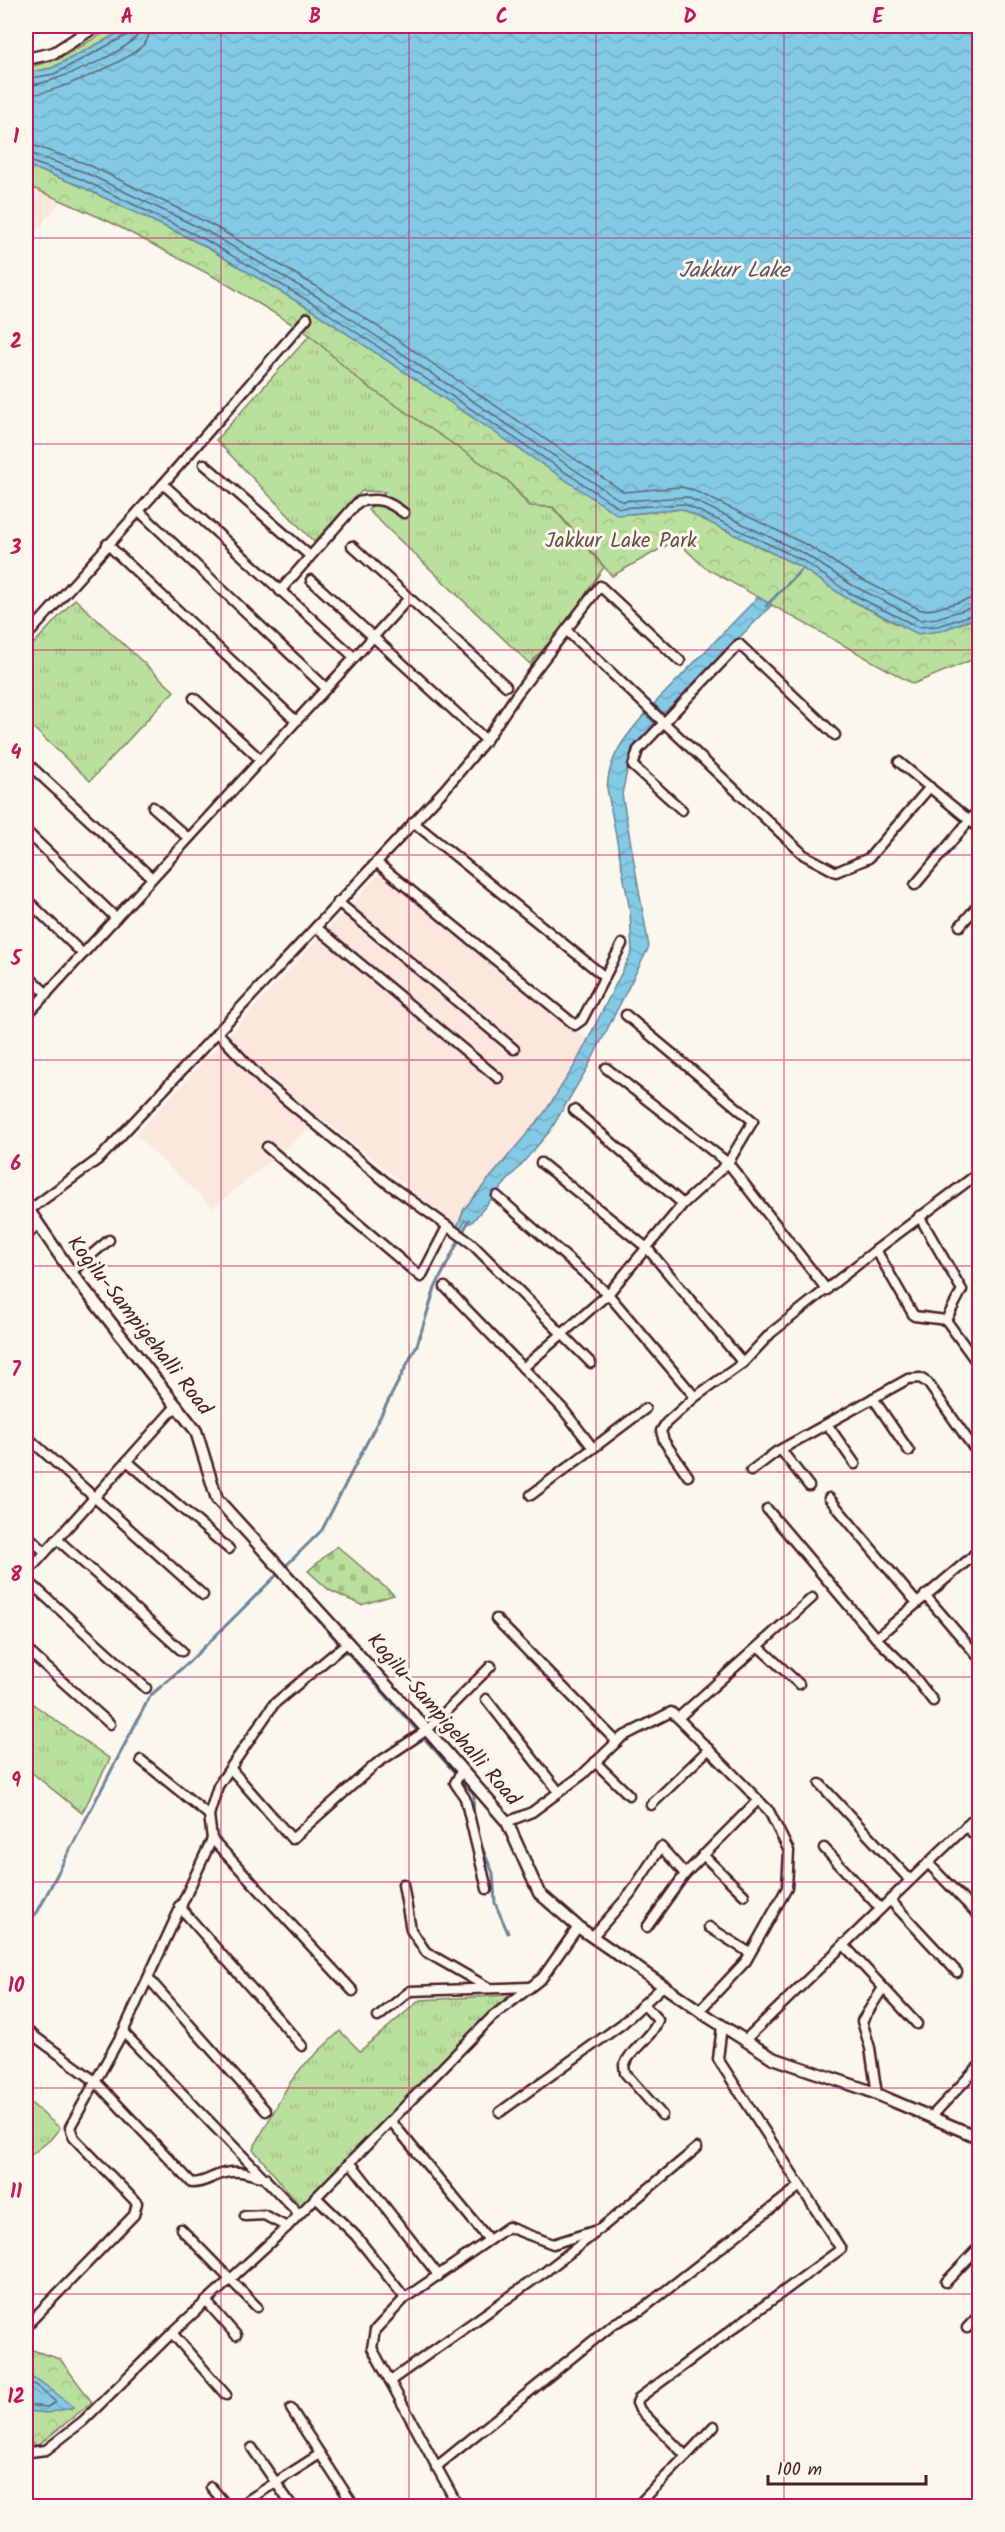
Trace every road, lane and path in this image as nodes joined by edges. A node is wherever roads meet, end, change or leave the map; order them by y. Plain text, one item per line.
1 (96, 26) edge
2 (26, 59) edge
3 (307, 318) dead end
4 (204, 464) dead end
5 (163, 484) junction
6 (139, 511) junction
7 (404, 513) dead end
8 (107, 544) junction
9 (352, 546) dead end
10 (310, 556) junction
11 (311, 580) dead end
12 (280, 591) junction
13 (409, 598) junction
14 (567, 631) junction
15 (26, 637) edge
16 (373, 637) junction
17 (354, 657) junction
18 (680, 661) dead end
19 (506, 686) dead end
20 (326, 688) junction
21 (194, 698) dead end
22 (296, 721) junction
23 (664, 723) junction
24 (835, 735) dead end
25 (486, 740) junction
26 (261, 760) junction
27 (26, 762) edge
28 (899, 762) dead end
29 (930, 788) junction
30 (153, 807) dead end
31 (980, 808) edge
32 (682, 810) dead end
33 (969, 820) junction
34 (413, 822) junction
35 (980, 829) edge
36 (26, 831) edge
37 (188, 838) junction
38 (376, 862) junction
39 (153, 878) junction
40 (915, 885) dead end
41 (26, 899) edge
42 (338, 902) junction
43 (980, 903) edge
44 (116, 918) junction
45 (960, 926) dead end
46 (316, 927) junction
47 (622, 944) dead end
48 (83, 954) junction
49 (26, 974) edge
50 (605, 977) junction
51 (47, 994) junction
52 (626, 1015) dead end
53 (26, 1016) edge
54 (217, 1032) junction
55 (514, 1049) dead end
56 (606, 1068) dead end
57 (498, 1078) dead end
58 (574, 1110) dead end
59 (267, 1147) dead end
60 (541, 1163) dead end
61 (728, 1163) junction
62 (980, 1172) edge
63 (497, 1196) dead end
64 (683, 1204) junction
65 (27, 1208) edge
66 (919, 1216) junction
67 (37, 1224) junction
68 (447, 1227) junction
69 (26, 1237) edge
70 (109, 1240) dead end
71 (647, 1248) junction
72 (876, 1250) junction
73 (71, 1272) junction
74 (445, 1287) dead end
75 (827, 1290) junction
76 (608, 1294) junction
77 (946, 1320) junction
78 (562, 1334) junction
79 (591, 1363) dead end
80 (743, 1363) junction
81 (980, 1367) edge
82 (524, 1368) junction
83 (694, 1397) junction
84 (873, 1398) junction
85 (177, 1405) junction
86 (645, 1409) dead end
87 (827, 1424) junction
88 (26, 1436) edge
89 (593, 1448) junction
90 (781, 1450) junction
91 (909, 1451) dead end
92 (980, 1457) edge
93 (127, 1461) junction
94 (855, 1464) dead end
95 (752, 1471) dead end
96 (688, 1476) dead end
97 (809, 1486) dead end
98 (531, 1495) dead end
99 (94, 1497) junction
100 (830, 1498) dead end
101 (767, 1509) dead end
102 (26, 1534) edge
103 (57, 1539) junction
104 (228, 1549) dead end
105 (45, 1552) junction
106 (978, 1555) edge
107 (26, 1574) edge
108 (26, 1579) edge
109 (203, 1595) dead end
110 (925, 1595) junction
111 (812, 1598) dead end
112 (917, 1603) junction
113 (496, 1619) dead end
114 (876, 1638) junction
115 (348, 1641) junction
116 (759, 1647) junction
117 (26, 1648) edge
118 (182, 1651) dead end
119 (980, 1659) edge
120 (491, 1666) dead end
121 (798, 1684) dead end
122 (146, 1688) dead end
123 (486, 1699) dead end
124 (933, 1701) dead end
125 (678, 1718) junction
126 (110, 1724) dead end
127 (428, 1730) junction
128 (617, 1742) junction
129 (709, 1749) junction
130 (141, 1760) dead end
131 (595, 1762) junction
132 (230, 1768) junction
133 (462, 1770) junction
134 (820, 1784) dead end
135 (559, 1792) junction
136 (629, 1795) dead end
137 (758, 1800) junction
138 (651, 1805) dead end
139 (980, 1813) edge
140 (209, 1815) junction
141 (507, 1822) junction
142 (966, 1826) junction
143 (212, 1839) junction
144 (980, 1841) edge
145 (824, 1848) dead end
146 (703, 1855) junction
147 (928, 1863) junction
148 (685, 1874) junction
149 (910, 1880) junction
150 (403, 1884) dead end
151 (487, 1890) dead end
152 (744, 1895) dead end
153 (890, 1900) junction
154 (179, 1906) junction
155 (880, 1908) junction
156 (980, 1917) edge
157 (578, 1927) junction
158 (647, 1927) dead end
159 (709, 1927) dead end
160 (592, 1937) junction
161 (843, 1944) junction
162 (750, 1953) junction
163 (957, 1972) dead end
164 (149, 1979) junction
165 (663, 1986) junction
166 (530, 1987) junction
167 (489, 1988) junction
168 (883, 1988) junction
169 (353, 1991) dead end
170 (643, 2004) junction
171 (699, 2011) junction
172 (378, 2017) dead end
173 (917, 2024) dead end
174 (722, 2026) junction
175 (26, 2030) edge
176 (123, 2032) junction
177 (745, 2040) junction
178 (302, 2046) dead end
179 (980, 2065) edge
180 (95, 2081) junction
181 (877, 2094) junction
182 (266, 2111) dead end
183 (500, 2112) dead end
184 (662, 2115) dead end
185 (931, 2117) junction
186 (391, 2121) junction
187 (980, 2138) edge
188 (697, 2148) dead end
189 (350, 2162) junction
190 (265, 2178) junction
191 (800, 2186) junction
192 (316, 2197) junction
193 (299, 2214) junction
194 (245, 2216) dead end
195 (287, 2227) junction
196 (181, 2229) dead end
197 (600, 2229) junction
198 (489, 2240) junction
199 (980, 2246) edge
200 (439, 2276) junction
201 (228, 2280) junction
202 (946, 2282) dead end
203 (405, 2298) junction
204 (206, 2301) junction
205 (257, 2307) dead end
206 (980, 2314) edge
207 (26, 2326) edge
208 (967, 2328) dead end
209 (172, 2333) junction
210 (236, 2335) dead end
211 (390, 2381) junction
212 (226, 2395) dead end
213 (291, 2409) dead end
214 (714, 2426) dead end
215 (252, 2448) dead end
216 (26, 2449) edge
217 (320, 2454) junction
218 (686, 2456) junction
219 (436, 2467) junction
220 (276, 2483) junction
221 (211, 2487) dead end
222 (227, 2506) edge
223 (239, 2506) edge
224 (292, 2506) edge
225 (354, 2506) edge
226 (458, 2506) edge
227 (637, 2506) edge

1 - 2 street
3 - 5 street
4 - 10 street
5 - 6 street
5 - 12 street
6 - 8 street
6 - 20 street
7 - 10 street
8 - 15 street
8 - 22 street
9 - 13 street
10 - 12 street
11 - 16 street
12 - 17 street
13 - 16 street
13 - 19 street
14 - 18 street
14 - 23 street
14 - 25 street
16 - 17 street
16 - 25 street
17 - 20 street
20 - 22 street
21 - 26 street
22 - 26 street
23 - 24 street
23 - 29 street
23 - 32 street
25 - 34 street
26 - 37 street
27 - 39 street
28 - 29 street
29 - 33 street
30 - 37 street
31 - 33 street
33 - 35 street
33 - 40 street
34 - 38 street
34 - 50 street
36 - 44 street
37 - 39 street
38 - 42 street
38 - 50 street
39 - 44 street
41 - 48 street
42 - 46 street
42 - 55 street
43 - 45 street
44 - 48 street
46 - 54 street
46 - 57 street
47 - 50 street
48 - 51 street
49 - 51 street
51 - 53 street
52 - 61 street
54 - 65 street
54 - 68 street
56 - 61 street
58 - 64 street
59 - 68 street
60 - 71 street
61 - 64 street
61 - 75 street
62 - 66 street
63 - 76 street
64 - 71 street
65 - 67 street, Kogilu-Sampigehalli Road
66 - 72 street
66 - 77 street
67 - 69 street
67 - 73 street, Kogilu-Sampigehalli Road
68 - 78 street
70 - 73 street
71 - 76 street
71 - 80 street
72 - 75 street
72 - 77 street
73 - 85 street, Kogilu-Sampigehalli Road
74 - 82 street
75 - 80 street
76 - 78 street
76 - 83 street
77 - 81 street
78 - 79 street
78 - 82 street
80 - 83 street
82 - 89 street
83 - 96 street
84 - 87 street
84 - 91 street
84 - 92 street
85 - 93 street
85 - 115 street, Kogilu-Sampigehalli Road
86 - 89 street
87 - 90 street
87 - 94 street
88 - 99 street
89 - 98 street
90 - 95 street
90 - 97 street
93 - 99 street
93 - 104 street
99 - 103 street
99 - 109 street
100 - 112 street
101 - 114 street
102 - 105 street
103 - 105 street
103 - 118 street
105 - 107 street
106 - 110 street
108 - 122 street
110 - 112 street
110 - 119 street
111 - 116 street
112 - 114 street
113 - 128 street
114 - 124 street
115 - 127 street, Kogilu-Sampigehalli Road
115 - 132 street
116 - 121 street
116 - 125 street
117 - 126 street
120 - 127 street
123 - 135 street
125 - 128 street
125 - 129 street
127 - 132 street
127 - 133 street, Kogilu-Sampigehalli Road
128 - 131 street
129 - 137 street
129 - 138 street
130 - 140 street
131 - 135 street
131 - 136 street
132 - 140 street
133 - 141 street, Kogilu-Sampigehalli Road
133 - 151 street
134 - 149 street
135 - 141 street
137 - 146 street
137 - 162 street
139 - 142 street
140 - 143 street
141 - 157 street, Kogilu-Sampigehalli Road
142 - 144 street
142 - 147 street
143 - 154 street
143 - 169 street
145 - 155 street
146 - 148 street
146 - 152 street
147 - 149 street
147 - 156 street
148 - 158 street
148 - 160 street
149 - 153 street
150 - 167 street
153 - 155 street
153 - 163 street
154 - 164 street
154 - 178 street
155 - 161 street
157 - 160 street, Kogilu-Sampigehalli Road
157 - 166 street
159 - 162 street
160 - 165 street, Kogilu-Sampigehalli Road
161 - 168 street
161 - 177 street
162 - 171 street
164 - 176 street
164 - 182 street
165 - 170 street
165 - 171 street, Kogilu-Sampigehalli Road
166 - 167 street
166 - 186 street
167 - 172 street
168 - 173 street
168 - 181 street
170 - 183 street
170 - 184 street
171 - 174 street, Kogilu-Sampigehalli Road
174 - 177 street, Kogilu-Sampigehalli Road
174 - 191 street
175 - 180 street
176 - 180 street
176 - 190 street
177 - 181 street, Kogilu-Sampigehalli Road
179 - 185 street
180 - 190 street
180 - 207 street
181 - 185 street, Kogilu-Sampigehalli Road
185 - 187 street, Kogilu-Sampigehalli Road
186 - 189 street
186 - 198 street
188 - 197 street
189 - 192 street
189 - 200 street
190 - 193 street
191 - 218 street
191 - 219 street
192 - 193 street
192 - 203 street
193 - 195 street
194 - 195 street
195 - 201 street
196 - 201 street
197 - 198 street
197 - 211 street
198 - 200 street
199 - 202 street
200 - 203 street
201 - 204 street
201 - 205 street
203 - 211 street
204 - 209 street
204 - 210 street
206 - 208 street
209 - 212 street
209 - 216 street
211 - 219 street
213 - 217 street
214 - 218 street
215 - 220 street
217 - 220 street
217 - 225 street
218 - 227 street
219 - 226 street
220 - 223 street
220 - 224 street
221 - 222 street

